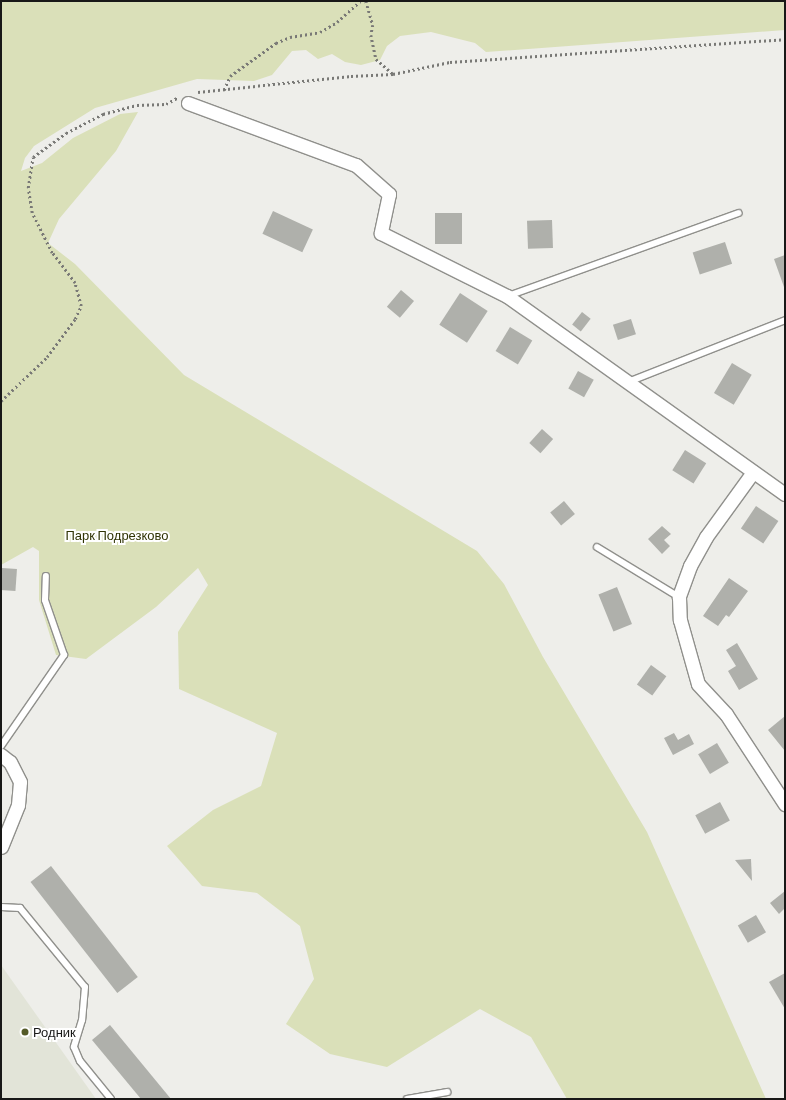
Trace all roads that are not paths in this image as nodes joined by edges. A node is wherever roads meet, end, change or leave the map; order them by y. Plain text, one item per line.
1 (187, 97) road end
2 (738, 213) dead end
3 (507, 296) junction
4 (785, 320) edge
5 (628, 382) junction
6 (753, 472) junction
7 (785, 494) edge
8 (597, 547) dead end
9 (46, 576) dead end
10 (678, 597) junction
11 (1, 746) edge
12 (1, 755) edge
13 (785, 804) edge
14 (1, 846) edge
15 (1, 907) edge
16 (447, 1092) dead end
17 (111, 1099) edge
18 (407, 1099) edge

1 - 3 street
2 - 3 lane
3 - 5 street
4 - 5 lane
5 - 6 street
6 - 7 street
6 - 10 street
8 - 10 lane
9 - 11 lane
10 - 13 street
12 - 14 street
15 - 17 lane
16 - 18 lane

